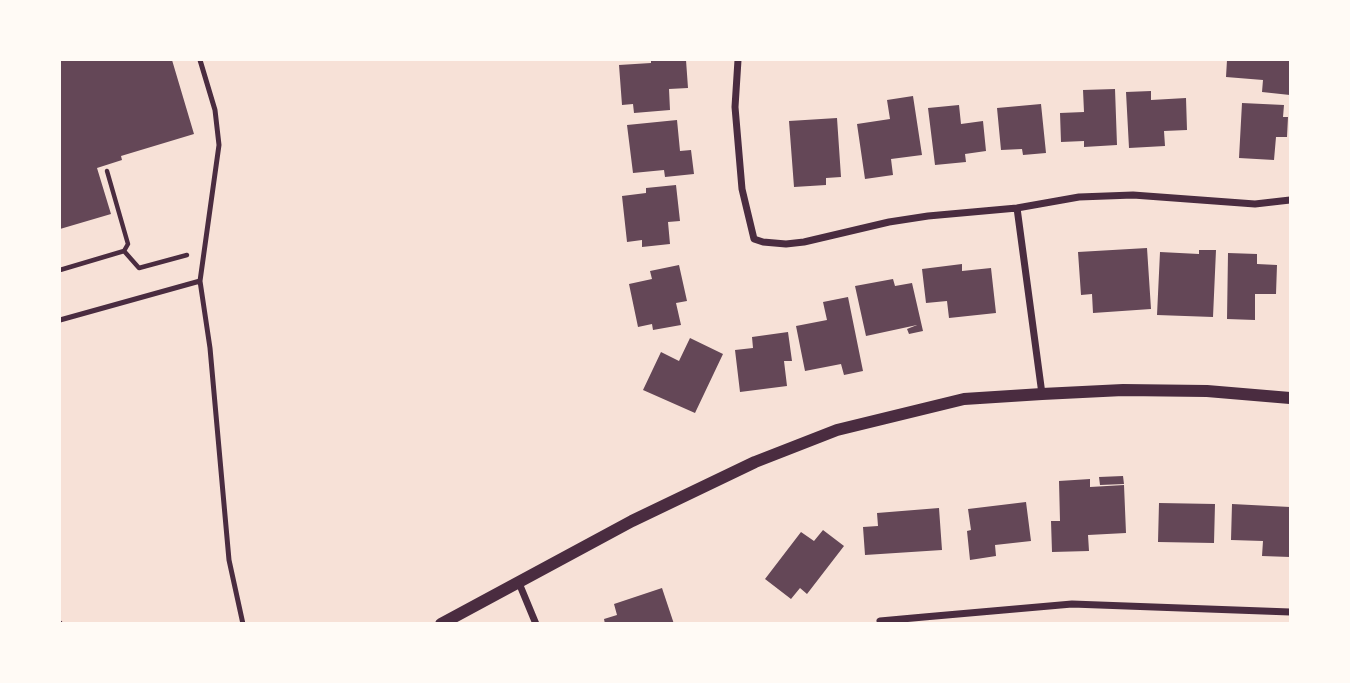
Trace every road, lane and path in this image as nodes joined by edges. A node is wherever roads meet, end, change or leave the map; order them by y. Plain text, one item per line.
1 (200, 60) edge
2 (738, 60) edge
3 (107, 171) dead end
4 (1290, 200) edge
5 (1017, 208) junction
6 (124, 251) junction
7 (187, 255) dead end
8 (60, 270) edge
9 (200, 281) junction
10 (60, 320) edge
11 (1042, 394) junction
12 (1290, 398) edge
13 (519, 583) junction
14 (1290, 612) edge
15 (881, 622) edge
16 (243, 624) edge
17 (441, 624) edge
18 (536, 624) edge

1 - 9 lane
2 - 5 street
3 - 6 path
4 - 5 street
5 - 11 street
6 - 7 path
6 - 8 path
9 - 10 lane
9 - 16 lane
11 - 12 street
11 - 13 street
13 - 17 street
13 - 18 street
14 - 15 street

